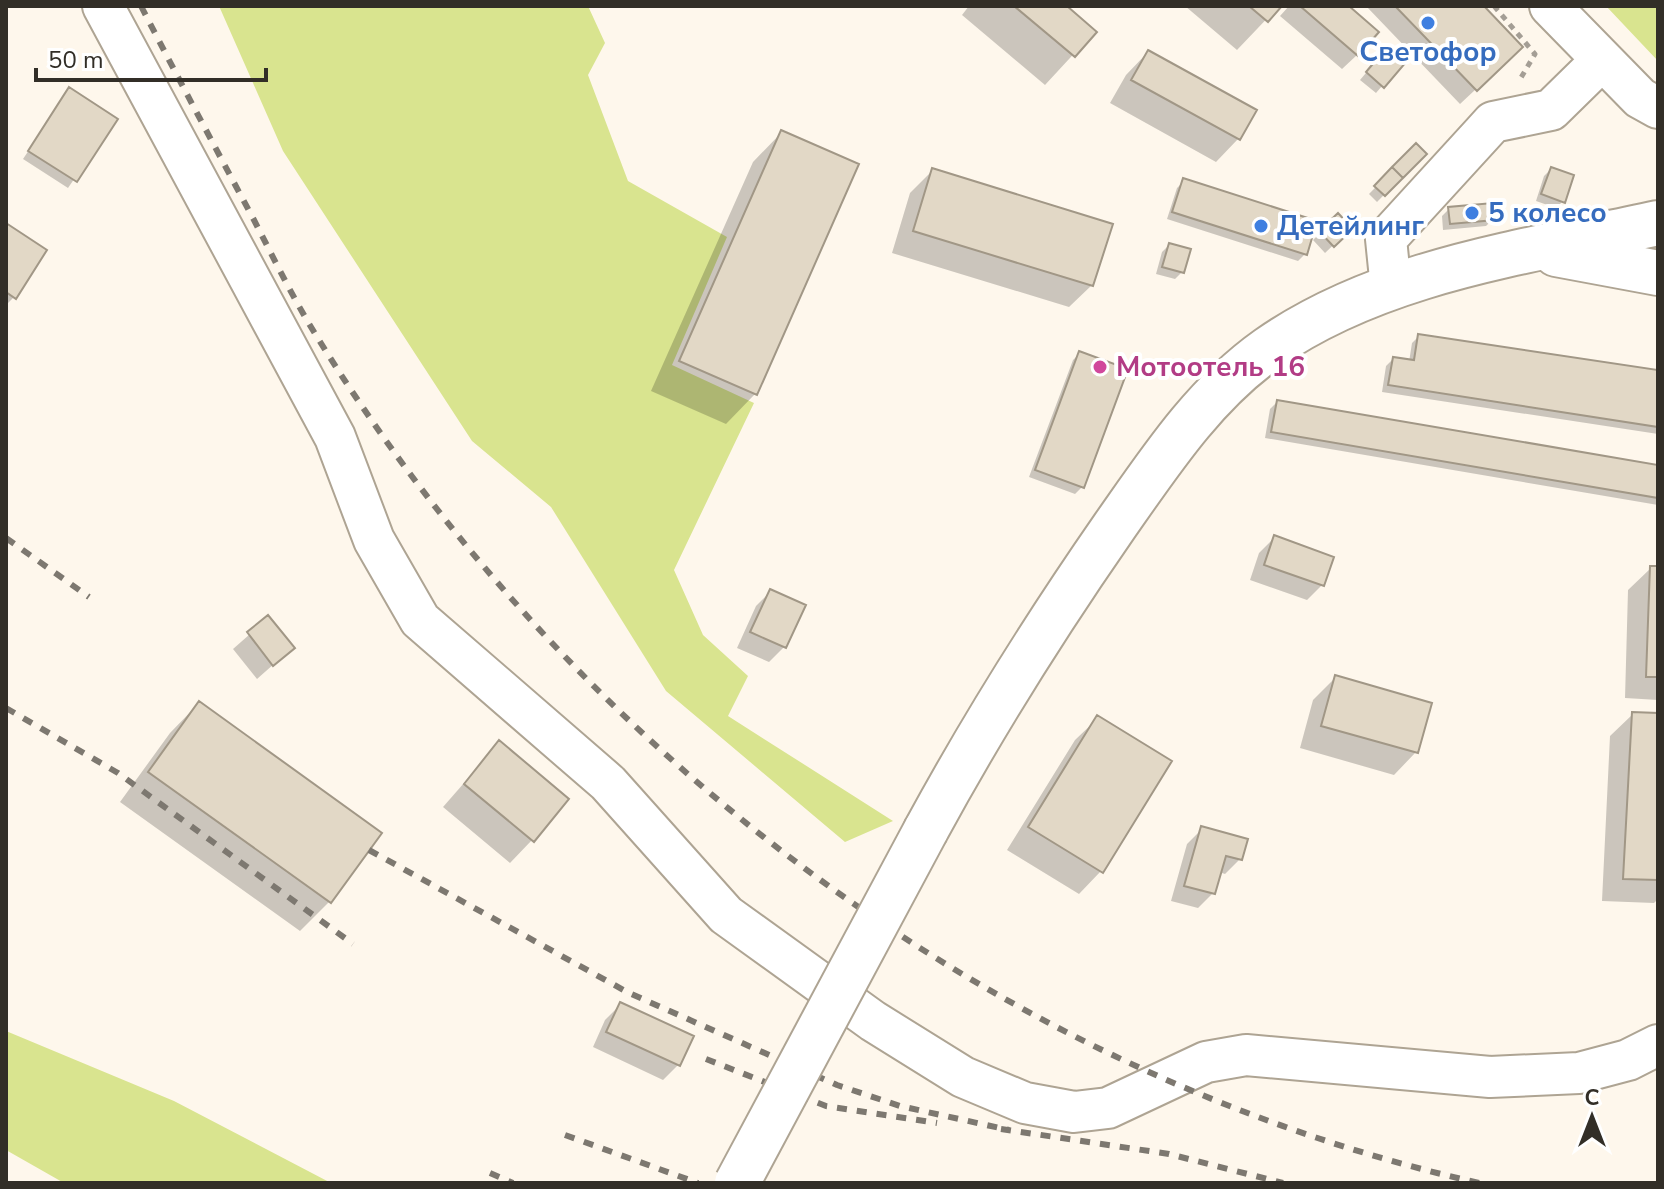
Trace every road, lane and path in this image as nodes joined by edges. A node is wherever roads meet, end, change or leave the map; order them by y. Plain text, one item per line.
1 (103, 6) edge
2 (1494, 6) edge
3 (1550, 6) edge
4 (1602, 60) junction
5 (1649, 103) edge
6 (1493, 122) junction
7 (1658, 138) edge
8 (1658, 223) edge
9 (1534, 250) junction
10 (1658, 273) edge
11 (1391, 288) junction
12 (1658, 1045) edge
13 (737, 1183) edge

1 - 12 street
2 - 6 path
3 - 4 street
4 - 5 street
4 - 6 street
5 - 7 street
6 - 11 street
8 - 9 main road
9 - 10 main road
9 - 11 main road
11 - 13 main road, bridge

